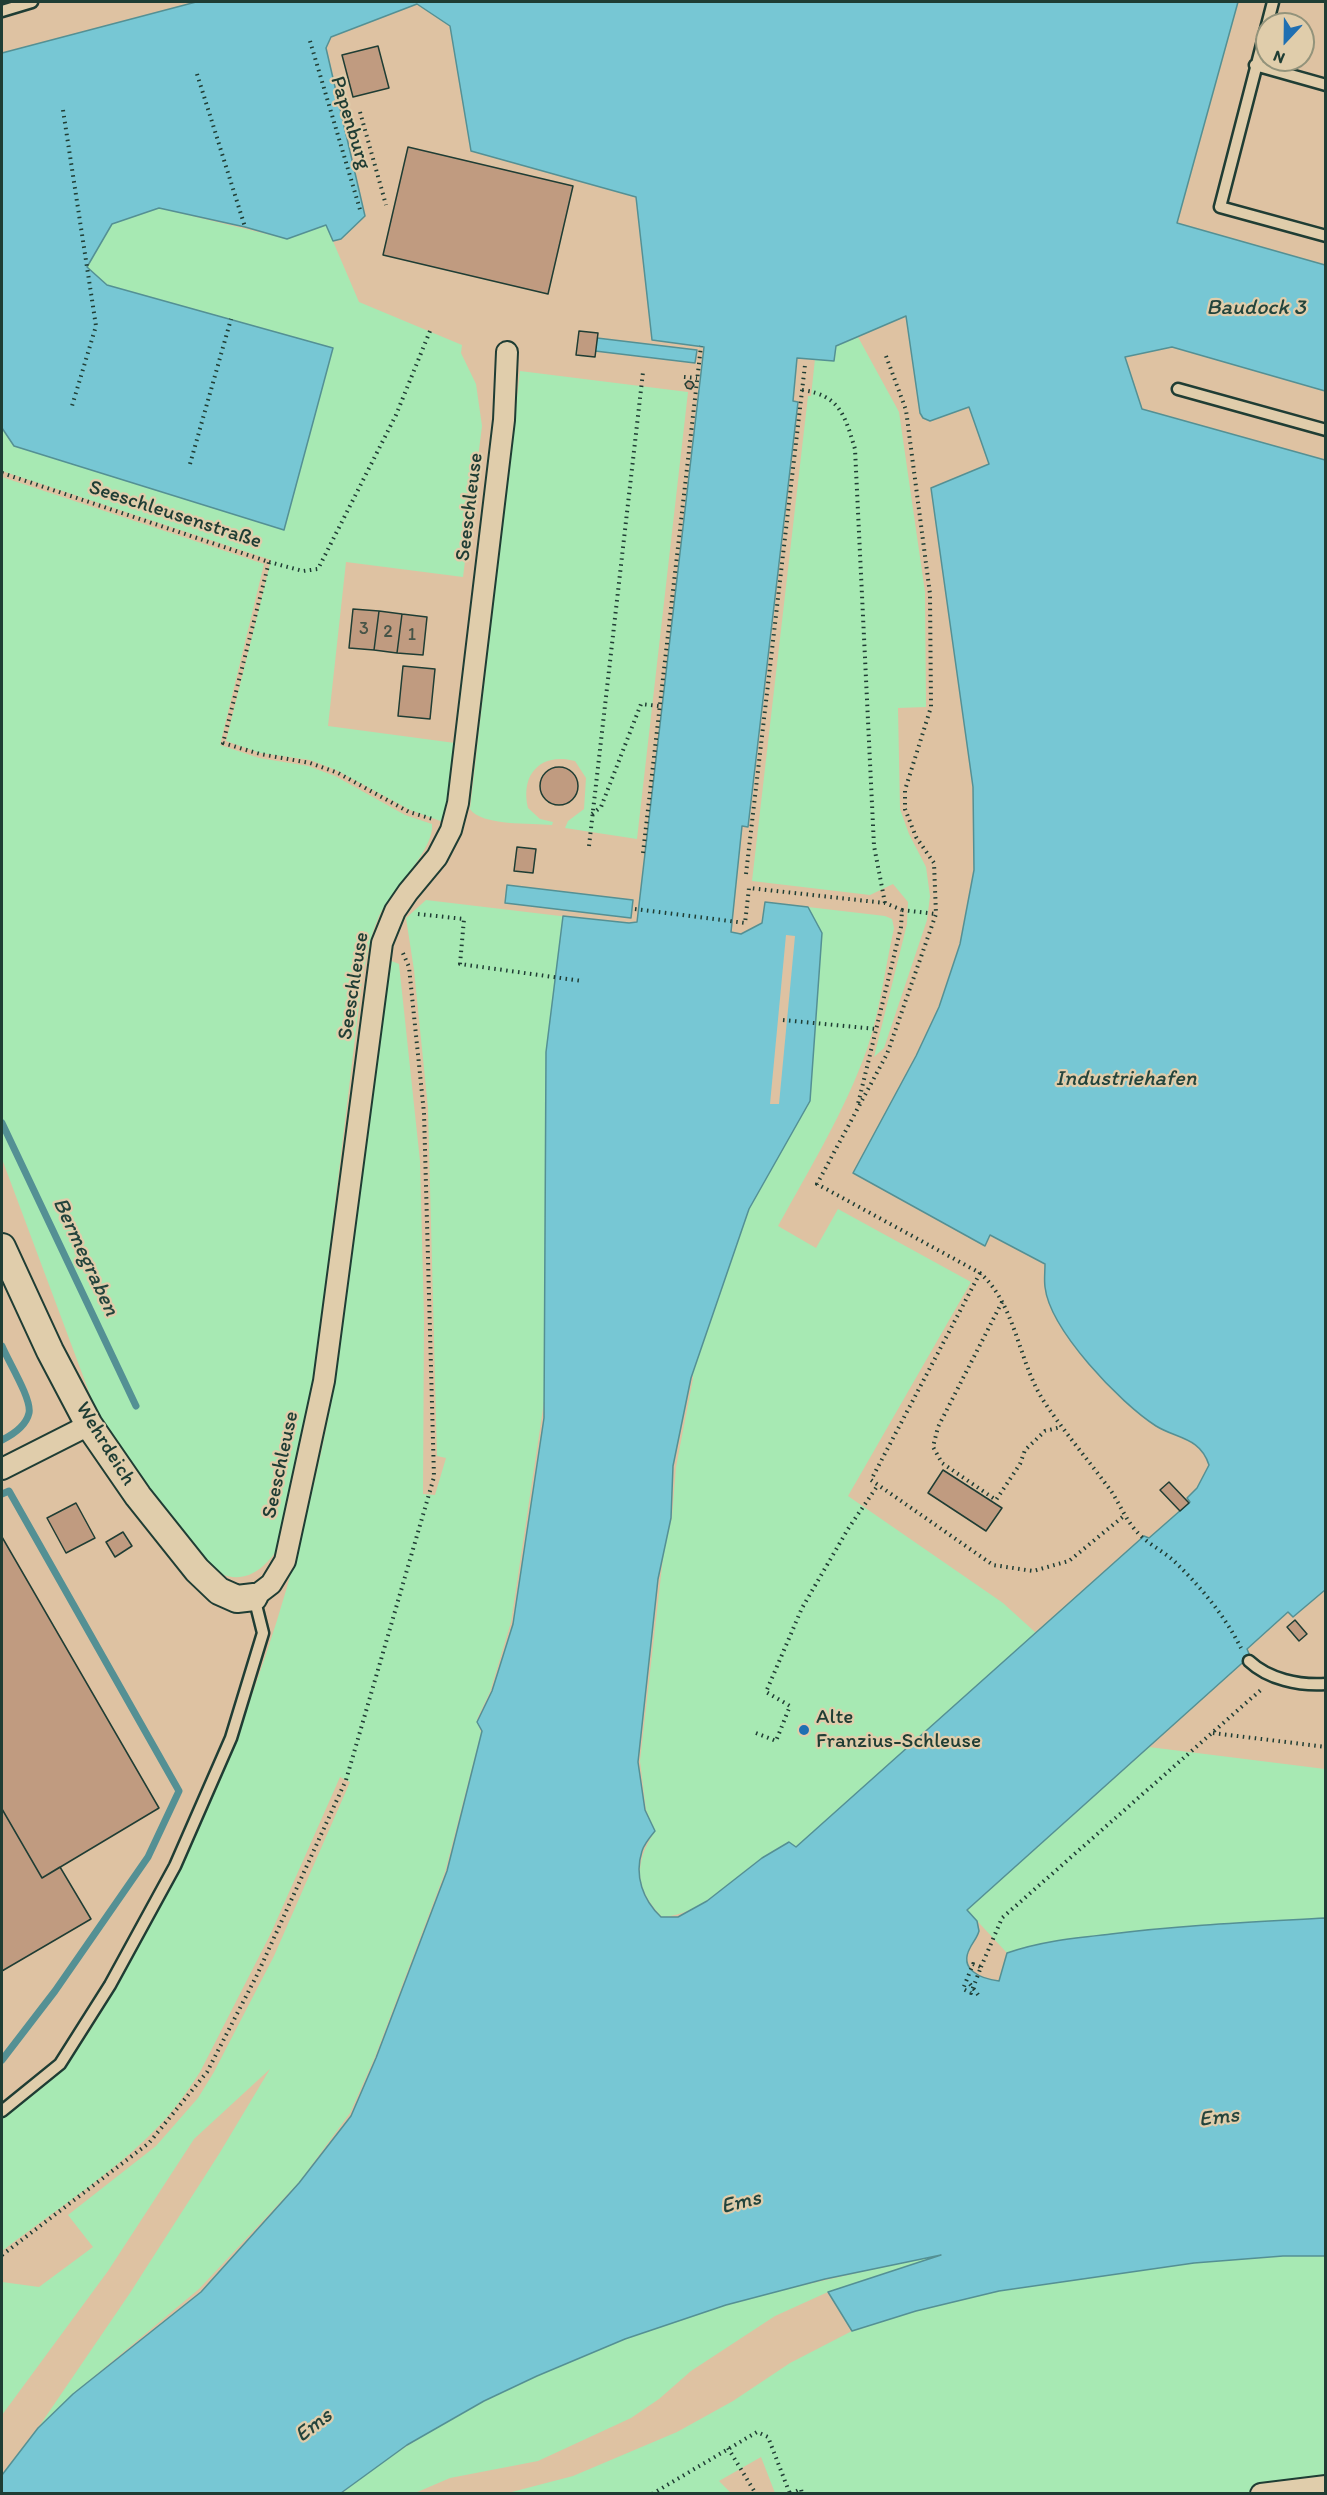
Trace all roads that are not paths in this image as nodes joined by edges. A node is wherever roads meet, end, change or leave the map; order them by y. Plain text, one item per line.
1 (32, 2) edge
2 (2, 11) edge
3 (1255, 65) edge
4 (1280, 72) edge
5 (1326, 85) edge
6 (1326, 236) edge
7 (507, 352) dead end
8 (1178, 389) dead end
9 (1326, 430) edge
10 (2, 1246) edge
11 (89, 1425) junction
12 (2, 1469) edge
13 (254, 1597) junction
14 (1249, 1661) road end
15 (1326, 1684) edge
16 (2, 2110) edge
17 (1326, 2486) edge
18 (1261, 2493) edge

1 - 2 lane
3 - 6 lane
4 - 5 lane
7 - 13 street, Seeschleuse
8 - 9 lane
10 - 11 street, Wehrdeich
11 - 12 street
11 - 13 street, Wehrdeich
13 - 16 lane
14 - 15 lane
17 - 18 street

